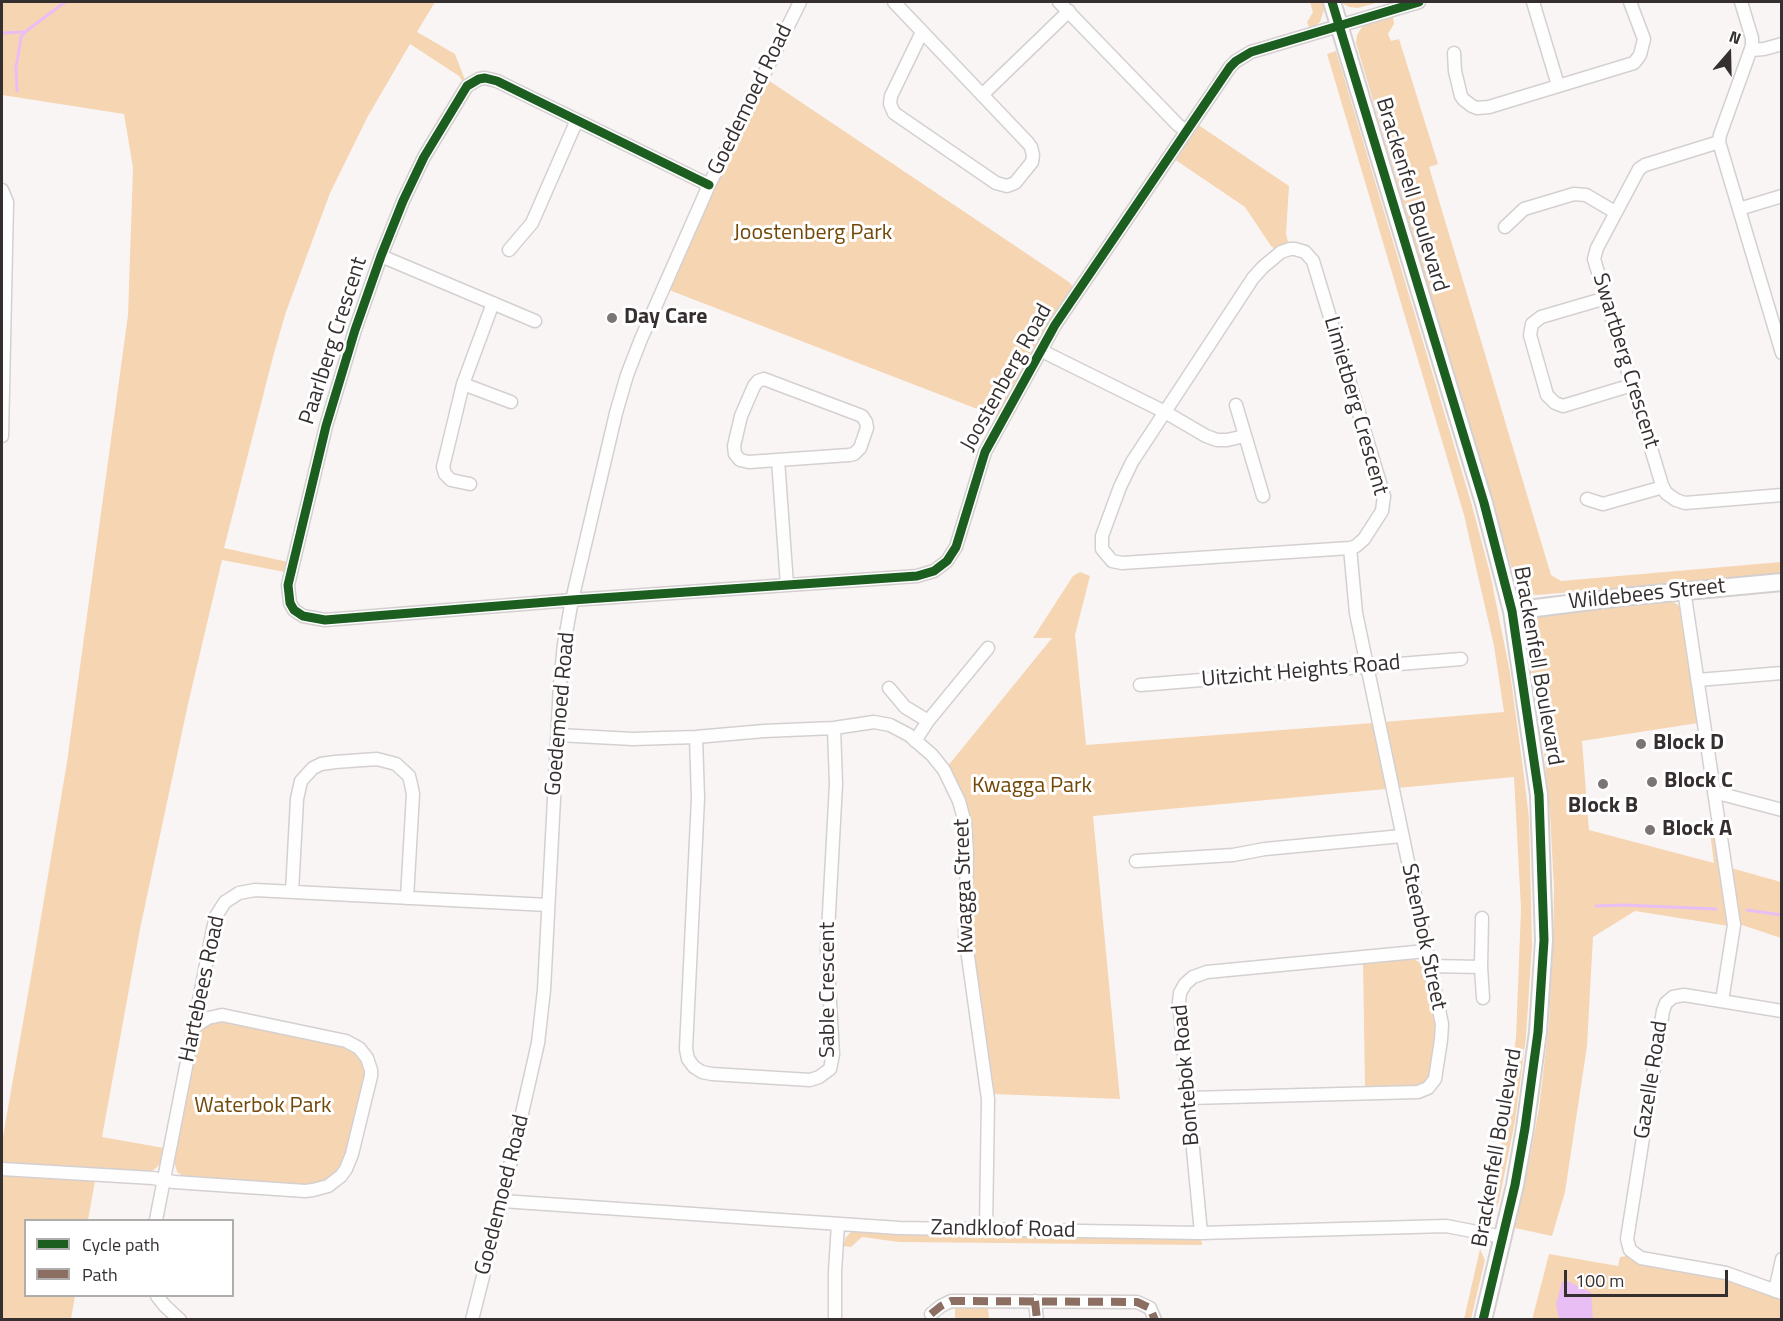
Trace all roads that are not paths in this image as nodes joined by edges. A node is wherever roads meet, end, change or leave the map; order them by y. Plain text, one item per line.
1 (800, 2) edge
2 (894, 2) edge
3 (1059, 2) edge
4 (1332, 2) edge
5 (1533, 2) edge
6 (1630, 2) edge
7 (1741, 2) edge
8 (1415, 3) edge
9 (1068, 11) junction
10 (1339, 26) junction
11 (922, 32) junction
12 (1782, 44) edge
13 (1751, 50) junction
14 (1454, 53) dead end
15 (1558, 85) junction
16 (982, 95) junction
17 (577, 120) junction
18 (1186, 131) junction
19 (1719, 142) junction
20 (709, 185) junction
21 (2, 190) edge
22 (1782, 196) edge
23 (1739, 209) junction
24 (1616, 212) junction
25 (1505, 227) dead end
26 (509, 250) dead end
27 (381, 256) junction
28 (1606, 298) junction
29 (493, 303) junction
30 (535, 321) dead end
31 (1042, 349) junction
32 (1782, 353) edge
33 (2, 384) edge
34 (463, 384) junction
35 (1632, 385) junction
36 (511, 402) dead end
37 (1236, 405) dead end
38 (1165, 412) junction
39 (2, 436) edge
40 (1245, 436) junction
41 (778, 460) junction
42 (470, 484) dead end
43 (1663, 487) junction
44 (1782, 495) edge
45 (1263, 496) dead end
46 (1587, 499) dead end
47 (1350, 548) junction
48 (1782, 582) edge
49 (787, 585) junction
50 (1684, 590) junction
51 (572, 600) junction
52 (1512, 611) junction
53 (988, 648) dead end
54 (1461, 660) dead end
55 (1366, 666) junction
56 (1782, 673) edge
57 (1698, 680) junction
58 (1140, 685) dead end
59 (889, 688) dead end
60 (928, 721) junction
61 (834, 728) junction
62 (558, 735) junction
63 (696, 737) junction
64 (915, 741) junction
65 (1714, 792) junction
66 (1782, 810) edge
67 (1402, 836) junction
68 (1136, 861) dead end
69 (292, 892) junction
70 (407, 898) junction
71 (548, 905) junction
72 (1482, 918) dead end
73 (1426, 951) junction
74 (1429, 966) junction
75 (1481, 967) junction
76 (1483, 998) dead end
77 (1722, 1001) junction
78 (1782, 1011) edge
79 (194, 1027) junction
80 (1189, 1098) junction
81 (2, 1169) edge
82 (164, 1180) junction
83 (502, 1201) junction
84 (156, 1219) edge
85 (838, 1224) junction
86 (986, 1230) junction
87 (1201, 1233) junction
88 (1503, 1237) junction
89 (1782, 1259) edge
90 (1778, 1292) edge
91 (158, 1297) edge
92 (1035, 1301) junction
93 (931, 1314) dead end
94 (180, 1320) edge
95 (472, 1320) edge
96 (835, 1320) edge
97 (1037, 1320) edge
98 (1155, 1320) edge
99 (1483, 1320) edge

1 - 20 street, Goedemoed Road
2 - 11 street
3 - 9 street
4 - 10 street, Brackenfell Boulevard
5 - 15 street
6 - 15 street
7 - 13 street
8 - 10 street, Joostenberg Road
9 - 16 street
9 - 18 street
10 - 18 street, Joostenberg Road
10 - 52 street, Brackenfell Boulevard
11 - 16 street
11 - 16 street
12 - 13 street
13 - 19 street
14 - 15 street
17 - 20 street, Paarlberg Crescent
17 - 26 street
17 - 27 street, Paarlberg Crescent
18 - 31 street, Joostenberg Road
19 - 23 street
19 - 24 street, Swartberg Crescent
20 - 51 street, Goedemoed Road
21 - 33 street
22 - 23 street
23 - 32 street
24 - 25 street
24 - 28 street, Swartberg Crescent
27 - 29 street
27 - 51 street, Paarlberg Crescent
28 - 35 street, Swartberg Crescent
28 - 35 street
29 - 30 street
29 - 34 street
31 - 38 street
31 - 49 street, Joostenberg Road
33 - 39 street
34 - 36 street
34 - 42 street
35 - 43 street, Swartberg Crescent
37 - 40 street
38 - 40 street
38 - 47 street, Limietberg Crescent
38 - 47 street, Limietberg Crescent
40 - 45 street
41 - 41 street
41 - 49 street
43 - 44 street
43 - 46 street
47 - 55 street, Steenbok Street
48 - 50 street, Wildebees Street
49 - 51 street, Joostenberg Road
50 - 52 street, Wildebees Street
50 - 57 street
51 - 62 street, Goedemoed Road
52 - 88 street, Brackenfell Boulevard
53 - 60 street
54 - 55 street, Uitzicht Heights Road
55 - 58 street, Uitzicht Heights Road
55 - 67 street, Steenbok Street
56 - 57 street
57 - 65 street
59 - 60 street
60 - 64 street
61 - 63 street, Kwagga Street
61 - 63 street, Sable Crescent
61 - 64 street, Kwagga Street
62 - 63 street, Kwagga Street
62 - 71 street, Goedemoed Road
64 - 86 street, Kwagga Street
65 - 66 street
65 - 77 street
67 - 68 street
67 - 73 street, Steenbok Street
69 - 70 street, Hartebees Road
69 - 70 street
69 - 79 street, Hartebees Road
70 - 71 street, Hartebees Road
71 - 83 street, Goedemoed Road
72 - 75 street
73 - 74 street, Steenbok Street
73 - 80 street, Bontebok Road
74 - 75 street
74 - 80 street, Steenbok Street
75 - 76 street
77 - 78 street, Gazelle Road
77 - 90 street, Gazelle Road
79 - 82 street, Hartebees Road
79 - 82 street
80 - 87 street, Bontebok Road
81 - 82 street
82 - 84 street, Hartebees Road
83 - 85 street, Zandkloof Road
83 - 95 street, Goedemoed Road
85 - 86 street, Zandkloof Road
85 - 96 street
86 - 87 street, Zandkloof Road
87 - 88 street, Zandkloof Road
88 - 99 street, Brackenfell Boulevard
89 - 90 street
91 - 94 street
92 - 93 street
92 - 97 street
92 - 98 street

